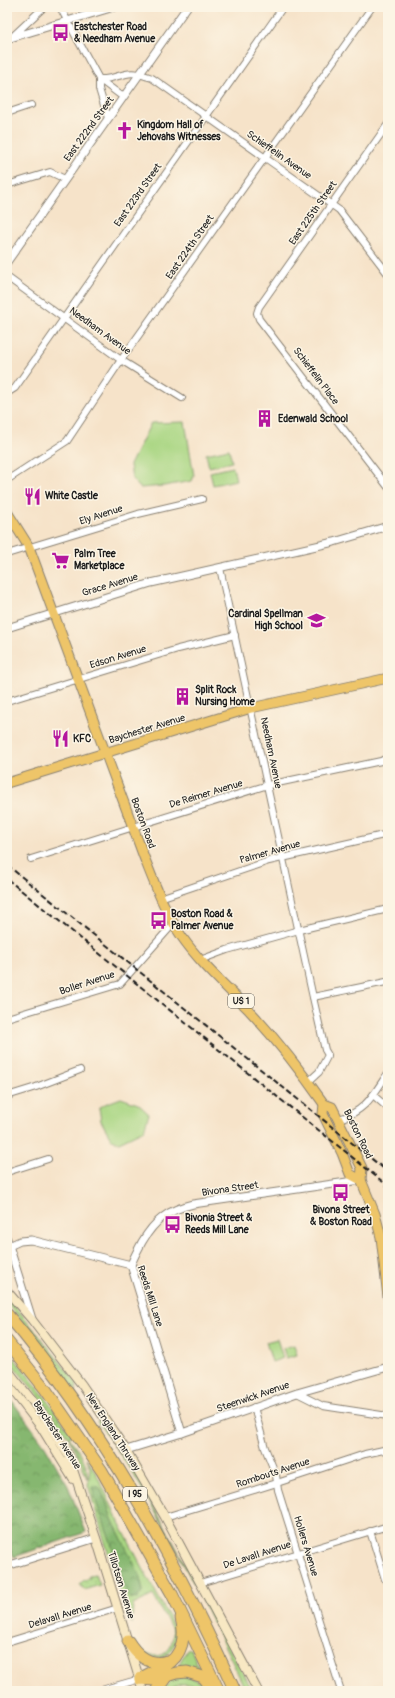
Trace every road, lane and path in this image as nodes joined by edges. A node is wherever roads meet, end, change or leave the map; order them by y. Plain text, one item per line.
1 (44, 7) edge
2 (60, 7) edge
3 (114, 7) edge
4 (187, 7) edge
5 (283, 7) edge
6 (372, 7) edge
7 (68, 20) junction
8 (10, 38) edge
9 (141, 74) junction
10 (99, 79) junction
11 (123, 98) junction
12 (31, 105) dead end
13 (7, 113) edge
14 (206, 116) junction
15 (108, 118) junction
16 (388, 124) edge
17 (265, 158) junction
18 (65, 179) junction
19 (7, 185) edge
20 (332, 204) junction
21 (7, 262) edge
22 (387, 269) edge
23 (7, 277) edge
24 (257, 314) joint
25 (64, 317) junction
26 (122, 360) junction
27 (7, 393) edge
28 (182, 398) dead end
29 (7, 480) edge
30 (388, 487) edge
31 (202, 499) dead end
32 (7, 512) edge
33 (388, 526) edge
34 (29, 547) junction
35 (7, 554) edge
36 (220, 568) junction
37 (54, 613) junction
38 (7, 628) edge
39 (235, 635) junction
40 (388, 678) edge
41 (78, 679) junction
42 (7, 701) edge
43 (251, 708) junction
44 (105, 754) junction
45 (388, 757) edge
46 (7, 783) edge
47 (268, 785) junction
48 (133, 827) junction
49 (388, 834) edge
50 (284, 857) junction
51 (31, 859) dead end
52 (160, 898) junction
53 (388, 909) edge
54 (174, 923) junction
55 (298, 930) junction
56 (200, 960) junction
57 (386, 982) dead end
58 (313, 997) junction
59 (7, 1018) edge
60 (80, 1070) dead end
61 (388, 1073) edge
62 (308, 1082) junction
63 (7, 1096) edge
64 (373, 1096) junction
65 (324, 1104) junction
66 (388, 1108) edge
67 (339, 1119) junction
68 (48, 1159) dead end
69 (7, 1172) edge
70 (361, 1180) junction
71 (8, 1244) edge
72 (131, 1265) junction
73 (387, 1284) edge
74 (7, 1291) edge
75 (388, 1298) edge
76 (7, 1314) edge
77 (32, 1320) junction
78 (7, 1341) edge
79 (388, 1367) edge
80 (7, 1369) edge
81 (7, 1383) edge
82 (297, 1393) junction
83 (254, 1407) junction
84 (388, 1416) edge
85 (182, 1433) junction
86 (388, 1449) edge
87 (126, 1450) junction
88 (277, 1483) junction
89 (78, 1486) junction
90 (165, 1517) junction
91 (388, 1526) edge
92 (370, 1531) junction
93 (96, 1538) junction
94 (297, 1553) junction
95 (7, 1566) edge
96 (385, 1579) dead end
97 (200, 1584) junction
98 (177, 1603) junction
99 (118, 1608) junction
100 (128, 1640) junction
101 (7, 1642) edge
102 (175, 1658) junction
103 (166, 1676) junction
104 (140, 1679) junction
105 (98, 1691) edge
106 (143, 1691) edge
107 (156, 1691) edge
108 (215, 1691) edge
109 (219, 1691) edge
110 (236, 1691) edge
111 (258, 1691) edge
112 (341, 1691) edge

1 - 8 street
2 - 7 street
3 - 7 street
4 - 9 street, East 222nd Street
5 - 14 street, East 223rd Street
6 - 17 street, East 224th Street
7 - 8 street
7 - 10 street
9 - 10 street
9 - 11 street, East 222nd Street
9 - 14 street, Schieffelin Avenue
10 - 11 street
10 - 15 street
11 - 15 street, East 222nd Street
12 - 13 street
14 - 17 street, Schieffelin Avenue
14 - 25 street, East 223rd Street
15 - 18 street, East 222nd Street
16 - 20 street, East 225th Street
17 - 20 street, Schieffelin Avenue
17 - 26 street, East 224th Street
18 - 19 street
18 - 21 street, East 222nd Street
20 - 22 street, Schieffelin Avenue
20 - 24 street, East 225th Street
23 - 25 street, Needham Avenue
24 - 30 street, Schieffelin Place
25 - 26 street, Needham Avenue
25 - 27 street, East 223rd Street
26 - 28 street, Needham Avenue
26 - 29 street, East 224th Street
31 - 34 street, Ely Avenue
32 - 34 main road, Boston Road / US 1
33 - 36 street
34 - 35 street, Ely Avenue
34 - 37 main road, Boston Road / US 1
36 - 37 street, Grace Avenue
36 - 39 street, Needham Avenue
37 - 38 street, Grace Avenue
37 - 41 main road, Boston Road / US 1
39 - 41 street, Edson Avenue
39 - 43 street, Needham Avenue
40 - 43 main road, Baychester Avenue
41 - 42 street, Edson Avenue
41 - 44 main road, Boston Road / US 1
43 - 44 main road, Baychester Avenue
43 - 47 street, Needham Avenue
44 - 46 main road, Baychester Avenue
44 - 48 main road, Boston Road / US 1
45 - 47 street, De Reimer Avenue
47 - 48 street, De Reimer Avenue
47 - 50 street, Needham Avenue
48 - 51 street, De Reimer Avenue
48 - 52 main road, Boston Road / US 1
49 - 50 street, Palmer Avenue
50 - 52 street, Palmer Avenue
50 - 55 street, Needham Avenue
52 - 54 main road, Boston Road / US 1
53 - 55 street
54 - 56 main road, Boston Road / US 1
54 - 59 street, Boller Avenue
55 - 56 street
55 - 58 street, Needham Avenue
56 - 62 main road, Boston Road / US 1
57 - 58 street
58 - 62 street, Needham Avenue
60 - 63 street
61 - 64 street
62 - 65 main road, Boston Road / US 1
64 - 66 street
64 - 67 street
65 - 67 main road, Boston Road / US 1
65 - 70 main road, Boston Road / US 1
67 - 70 main road, Boston Road / US 1
68 - 69 street
70 - 72 street, Bivona Street
70 - 73 main road, Boston Road / US 1
71 - 72 street, Reeds Mill Lane
71 - 77 street
72 - 85 street, Reeds Mill Lane
73 - 75 main road, Boston Road / US 1
74 - 77 main road, New England Thruway
76 - 110 highway, New England Thruway / I 95
77 - 87 main road, New England Thruway
78 - 98 highway, I 95
79 - 82 street, Steenwick Avenue
80 - 89 main road, Baychester Avenue
81 - 89 main road, Baychester Avenue
82 - 83 street, Steenwick Avenue
82 - 84 street
83 - 85 street, Steenwick Avenue
83 - 88 street, Hollers Avenue
85 - 87 street, Steenwick Avenue
86 - 88 street, Rombouts Avenue
87 - 90 main road, New England Thruway
88 - 90 street, Rombouts Avenue
88 - 94 street, Hollers Avenue
89 - 93 main road, Tillotson Avenue
90 - 97 main road, New England Thruway
91 - 92 street, De Lavall Avenue
92 - 94 street, De Lavall Avenue
92 - 96 street
93 - 95 street
93 - 99 main road, Tillotson Avenue
94 - 97 street, De Lavall Avenue
94 - 112 street, Hollers Avenue
97 - 111 main road, New England Thruway
98 - 102 highway
98 - 109 highway, I 95
99 - 100 main road, Tillotson Avenue
99 - 101 street, Delavall Avenue
100 - 102 highway
100 - 104 main road, Tillotson Avenue
102 - 104 highway
103 - 104 highway
103 - 107 highway
103 - 108 highway
104 - 105 street
104 - 106 main road, Tillotson Avenue

